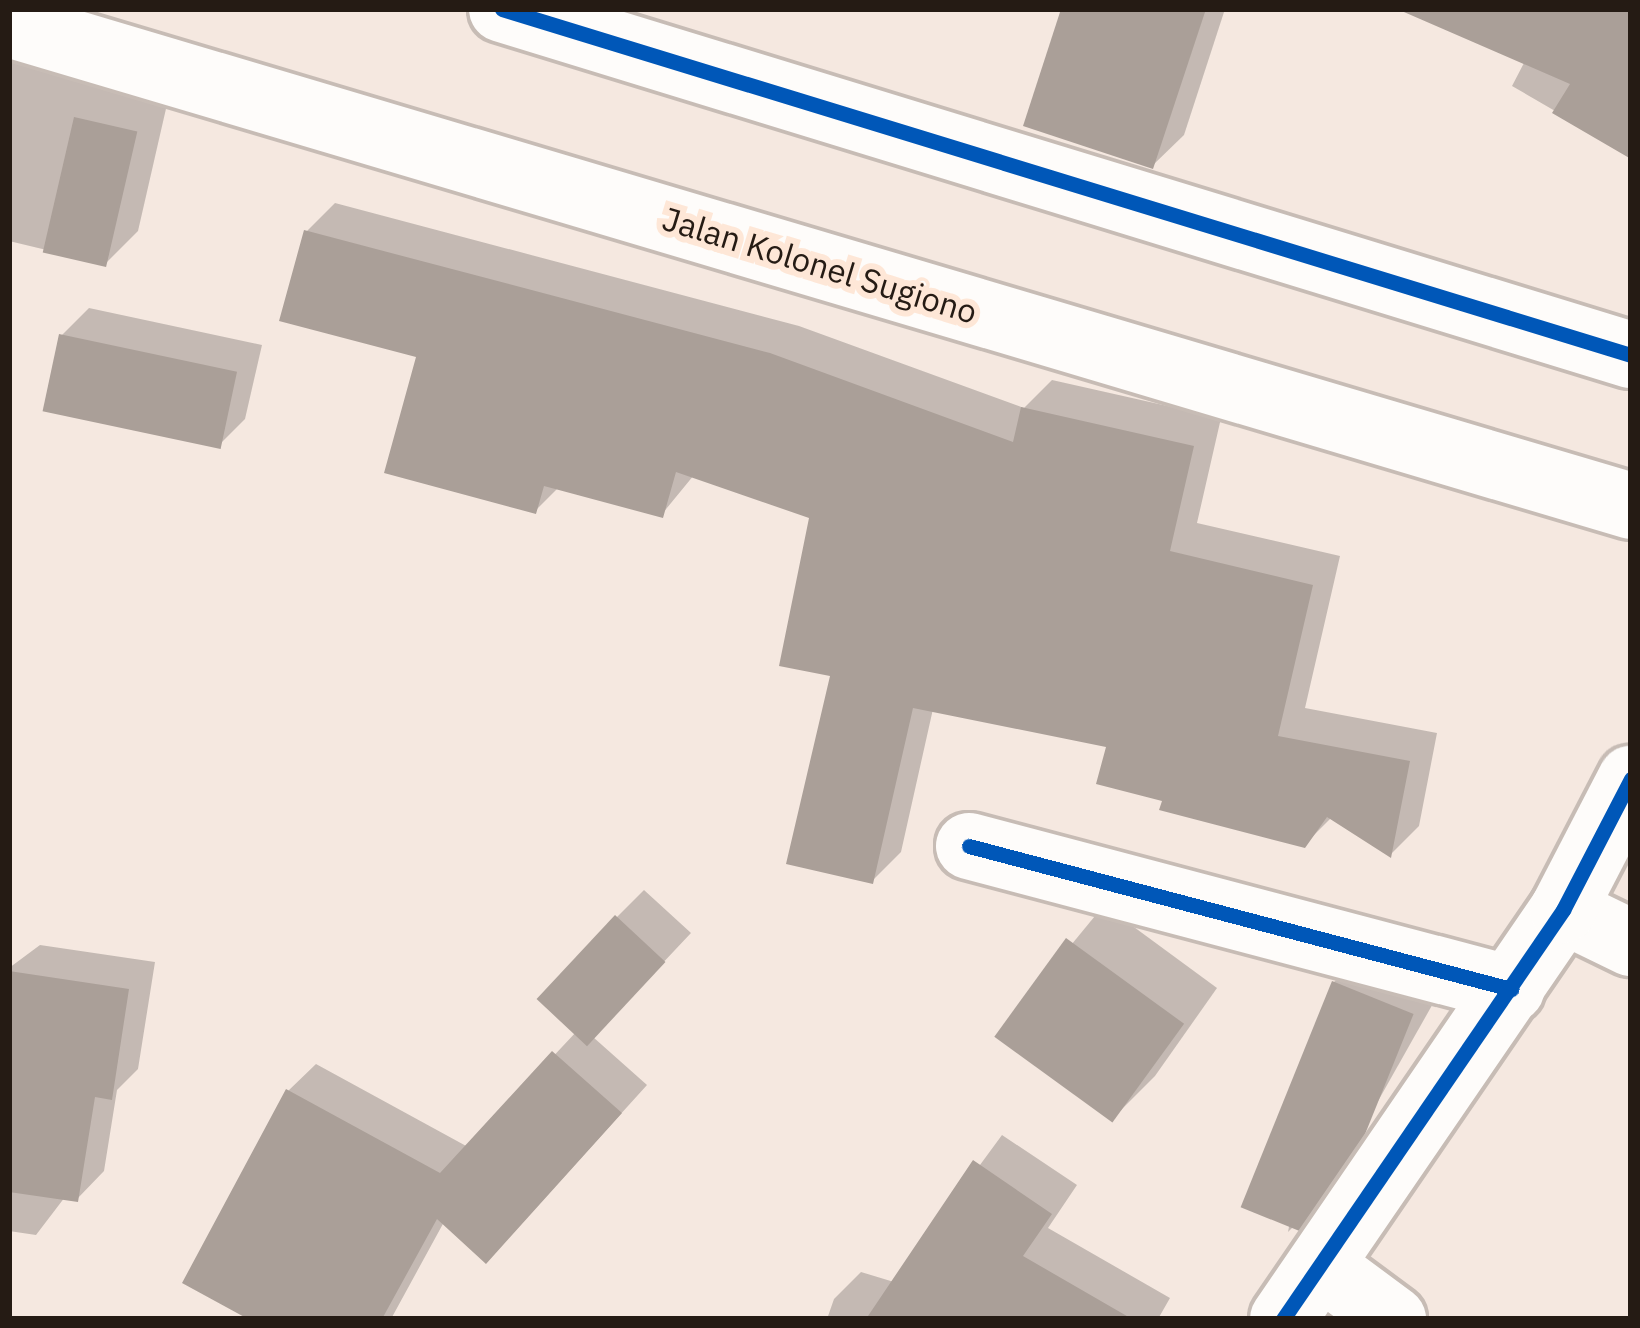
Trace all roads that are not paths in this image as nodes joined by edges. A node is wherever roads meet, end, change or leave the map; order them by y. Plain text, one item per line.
1 (502, 9) edge
2 (9, 24) edge
3 (1631, 356) edge
4 (1631, 506) edge
5 (1631, 779) edge
6 (969, 847) dead end
7 (1563, 910) junction
8 (1631, 943) edge
9 (1511, 988) junction
10 (1324, 1268) junction
11 (1282, 1319) edge
12 (1393, 1319) edge

1 - 3 street
2 - 4 street, Jalan Kolonel Sugiono
5 - 7 street
6 - 9 street
7 - 8 street
7 - 9 street
9 - 10 street
10 - 11 street
10 - 12 street

